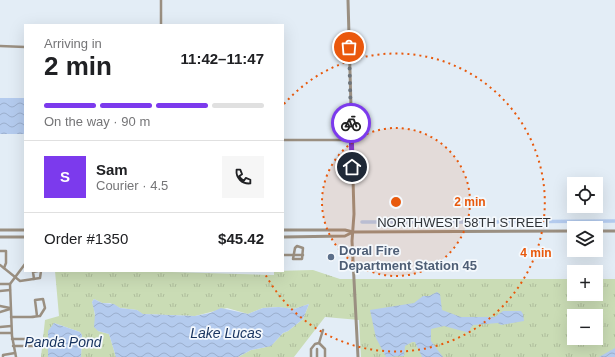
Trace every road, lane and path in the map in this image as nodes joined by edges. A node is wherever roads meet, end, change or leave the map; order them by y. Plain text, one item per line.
1 (161, 0) edge
2 (348, 0) edge
3 (161, 24) edge
4 (0, 46) edge
5 (24, 47) edge
6 (284, 140) edge
7 (351, 140) junction
8 (0, 230) edge
9 (24, 230) edge
10 (284, 230) edge
11 (567, 231) edge
12 (603, 231) edge
13 (615, 231) edge
14 (353, 232) junction
15 (0, 237) edge
16 (24, 237) edge
17 (284, 237) edge
18 (0, 251) edge
19 (284, 255) edge
20 (294, 255) junction
21 (0, 265) edge
22 (24, 265) edge
23 (4, 268) junction
24 (33, 272) edge
25 (41, 272) edge
26 (14, 277) junction
27 (34, 279) junction
28 (0, 284) edge
29 (10, 284) junction
30 (10, 290) junction
31 (0, 291) edge
32 (0, 306) edge
33 (11, 308) junction
34 (0, 311) edge
35 (37, 316) junction
36 (11, 317) junction
37 (11, 326) junction
38 (0, 327) edge
39 (323, 330) dead end
40 (12, 332) junction
41 (0, 333) edge
42 (12, 339) junction
43 (319, 342) junction
44 (13, 346) junction
45 (317, 349) dead end
46 (15, 353) junction
47 (3, 357) edge
48 (16, 357) edge
49 (311, 357) edge
50 (317, 357) edge
51 (325, 357) edge
52 (358, 357) edge

1 - 3 street
2 - 7 street
4 - 5 street
6 - 7 street
7 - 14 street
8 - 9 street
10 - 14 street, NORTHWEST 58TH STREET
11 - 14 street, NORTHWEST 58TH STREET
12 - 13 street
14 - 17 street, NORTHWEST 58TH STREET
14 - 52 street
15 - 16 street
18 - 23 street
19 - 20 street
20 - 20 street
21 - 23 street
22 - 26 street
23 - 26 street
24 - 27 street
25 - 27 street
26 - 27 street
26 - 29 street
28 - 29 street
29 - 30 street
30 - 31 street
30 - 33 street
32 - 33 street
33 - 34 street
33 - 36 street
35 - 35 street
35 - 36 street
36 - 37 street
37 - 38 street
37 - 40 street
39 - 43 street
40 - 41 street
40 - 42 street
42 - 44 street
42 - 44 street
43 - 49 street
43 - 51 street
44 - 46 street
45 - 50 street
46 - 47 street
46 - 48 street

